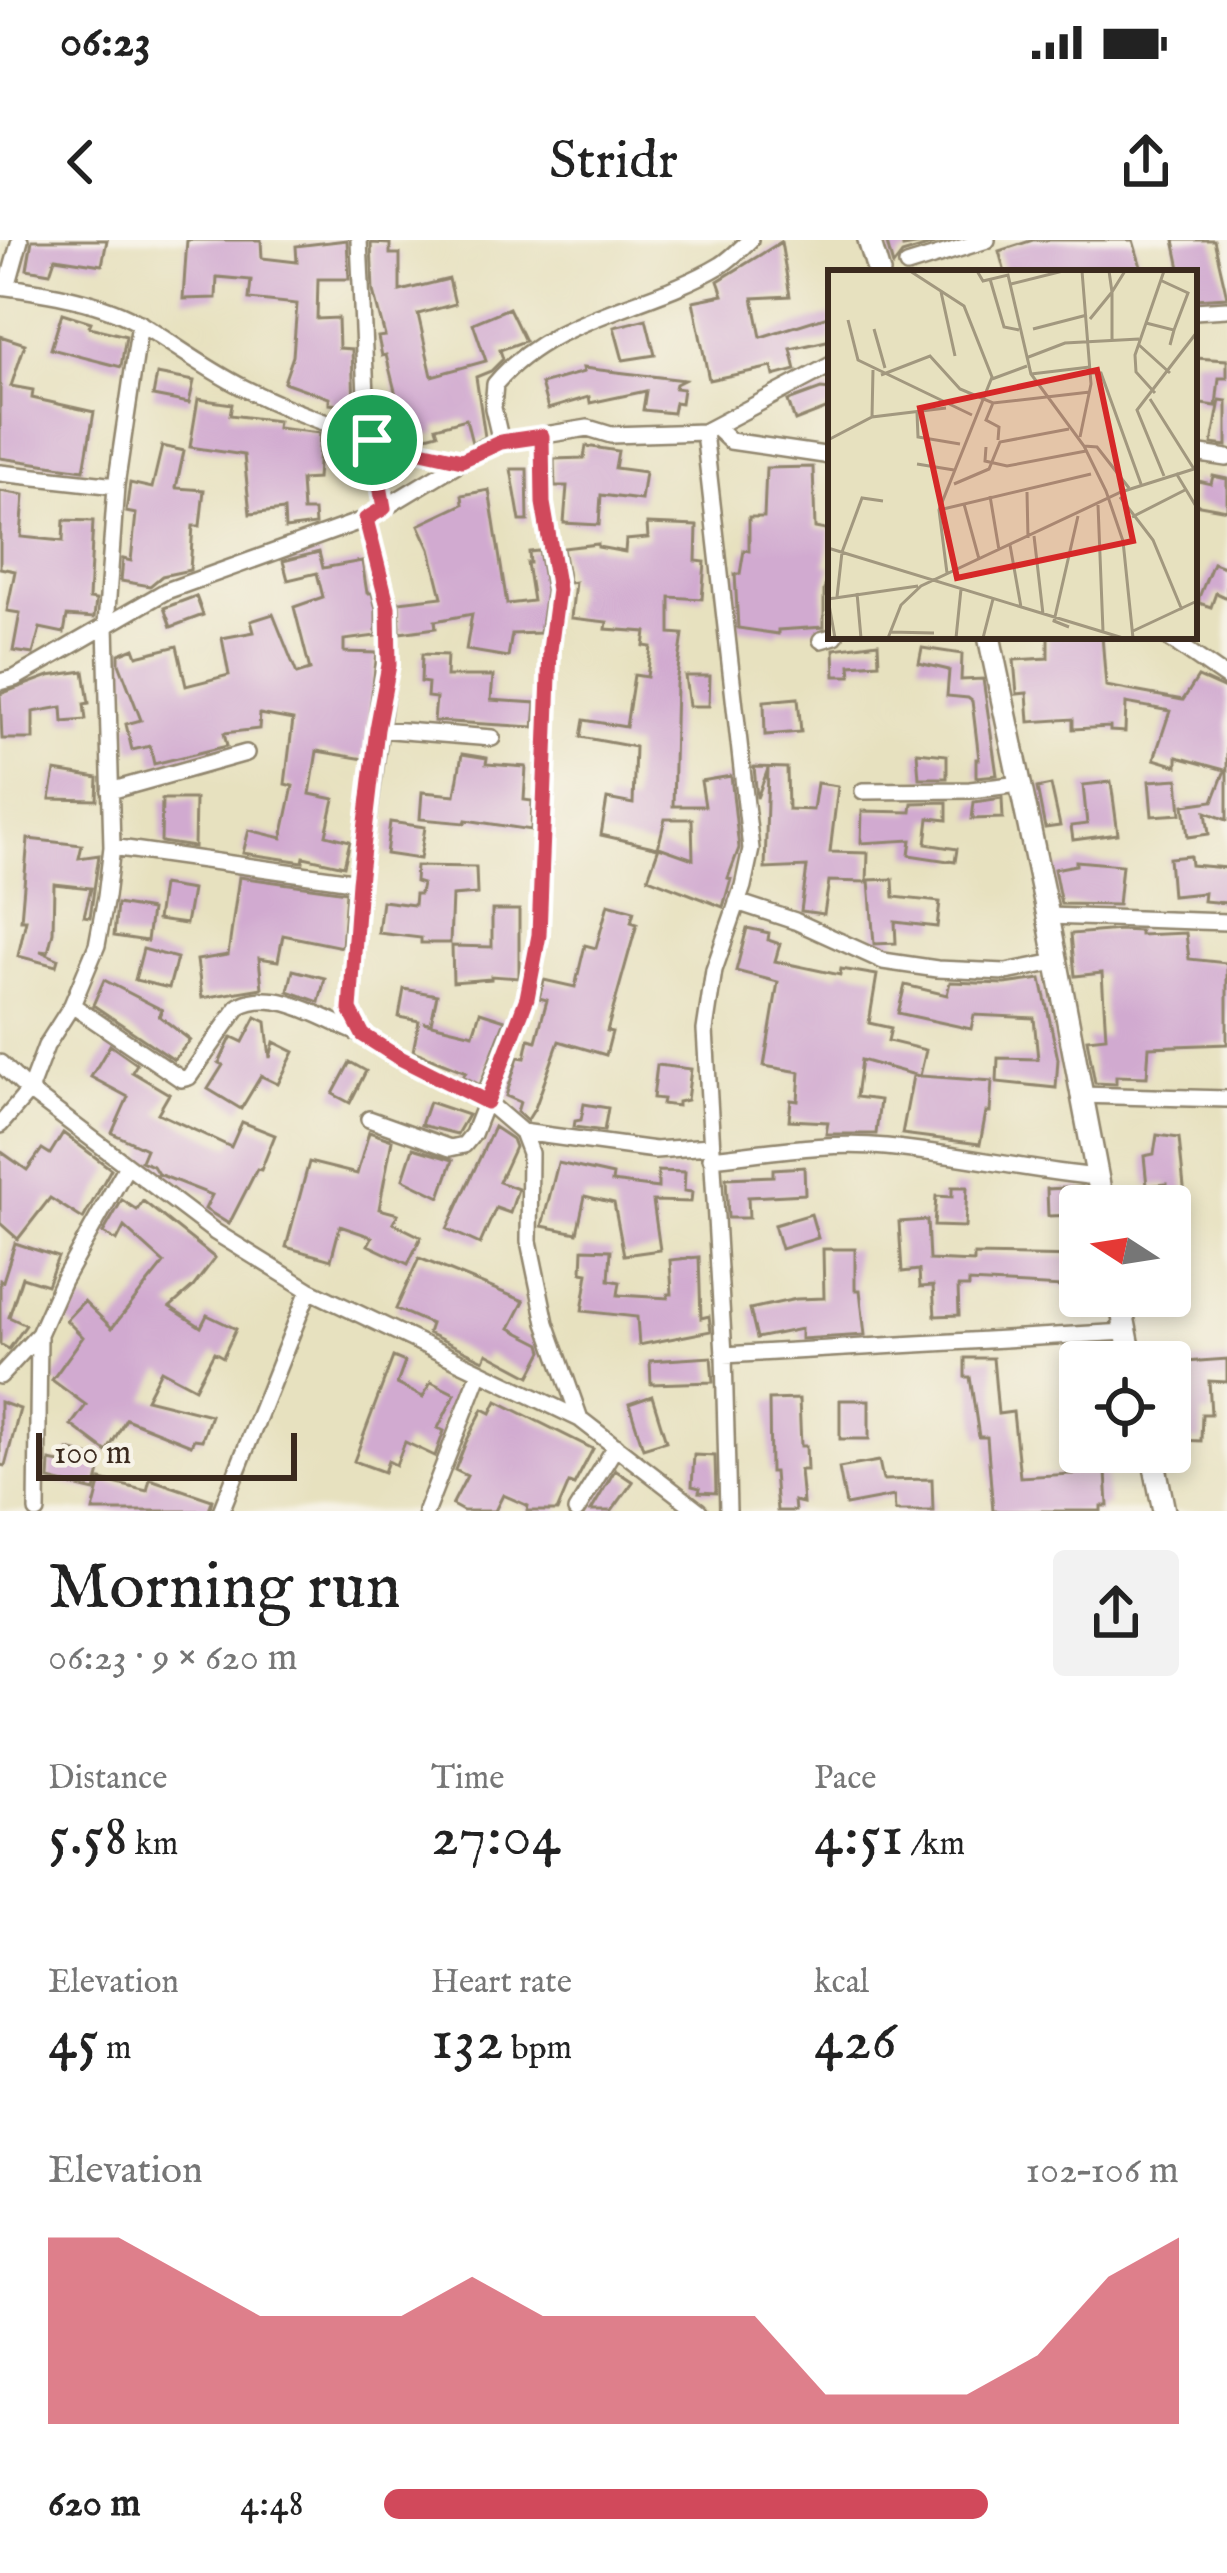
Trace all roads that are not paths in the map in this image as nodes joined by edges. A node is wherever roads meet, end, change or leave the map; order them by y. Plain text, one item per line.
1 (20, 240) edge
2 (359, 240) edge
3 (750, 240) edge
4 (869, 240) edge
5 (988, 240) edge
6 (907, 265) dead end
7 (878, 270) edge
8 (4, 287) edge
9 (1227, 309) edge
10 (1197, 311) edge
11 (140, 323) junction
12 (828, 366) edge
13 (710, 430) junction
14 (542, 436) junction
15 (372, 440) junction
16 (501, 442) junction
17 (1197, 453) edge
18 (828, 456) edge
19 (1227, 458) edge
20 (462, 460) junction
21 (0, 473) edge
22 (116, 486) junction
23 (384, 508) junction
24 (366, 519) junction
25 (106, 625) junction
26 (989, 639) edge
27 (1170, 639) edge
28 (1227, 678) edge
29 (0, 682) edge
30 (377, 729) junction
31 (492, 738) dead end
32 (246, 753) dead end
33 (1020, 784) junction
34 (110, 791) junction
35 (863, 791) dead end
36 (112, 848) junction
37 (359, 882) junction
38 (737, 902) junction
39 (1048, 916) junction
40 (1227, 922) edge
41 (1056, 962) junction
42 (71, 1005) junction
43 (363, 1035) junction
44 (0, 1063) edge
45 (29, 1091) junction
46 (1079, 1095) junction
47 (1227, 1100) edge
48 (487, 1102) junction
49 (369, 1119) dead end
50 (0, 1125) edge
51 (522, 1132) junction
52 (711, 1152) junction
53 (128, 1166) junction
54 (1098, 1177) junction
55 (1099, 1185) edge
56 (310, 1290) junction
57 (1123, 1317) edge
58 (1126, 1332) junction
59 (39, 1334) junction
60 (1128, 1341) edge
61 (724, 1355) junction
62 (3, 1367) edge
63 (480, 1372) junction
64 (580, 1419) junction
65 (616, 1446) junction
66 (1156, 1473) edge
67 (37, 1511) edge
68 (221, 1511) edge
69 (426, 1511) edge
70 (576, 1511) edge
71 (699, 1511) edge
72 (728, 1511) edge
73 (1164, 1511) edge

1 - 8 street
2 - 15 street
3 - 16 street
4 - 7 street
5 - 6 street
8 - 11 street
9 - 10 street
11 - 15 street
11 - 22 street
12 - 13 street
13 - 14 street
13 - 18 street
13 - 38 street
14 - 16 street
14 - 48 street
15 - 20 street
15 - 23 street
16 - 20 street
17 - 19 street
20 - 23 street
21 - 22 street
22 - 25 street
23 - 24 street
24 - 25 street
24 - 30 street
25 - 29 street
25 - 34 street
26 - 33 street
27 - 28 street
30 - 31 street
30 - 37 street
32 - 34 street
33 - 35 street
33 - 39 street
34 - 36 street
36 - 37 street
36 - 42 street
37 - 43 street
38 - 41 street
38 - 52 street
39 - 40 street
39 - 41 street
41 - 46 street
42 - 43 street
42 - 45 street
43 - 48 street
44 - 45 street
45 - 50 street
45 - 53 street
46 - 47 street
46 - 54 street
48 - 49 street
48 - 51 street
51 - 52 street
51 - 64 street
52 - 54 street
52 - 61 street
53 - 56 street
53 - 59 street
54 - 55 street
56 - 63 street
56 - 68 street
57 - 58 street
58 - 60 street
58 - 61 street
59 - 62 street
59 - 67 street
61 - 72 street
63 - 64 street
63 - 69 street
64 - 65 street
65 - 70 street
65 - 71 street
66 - 73 street

